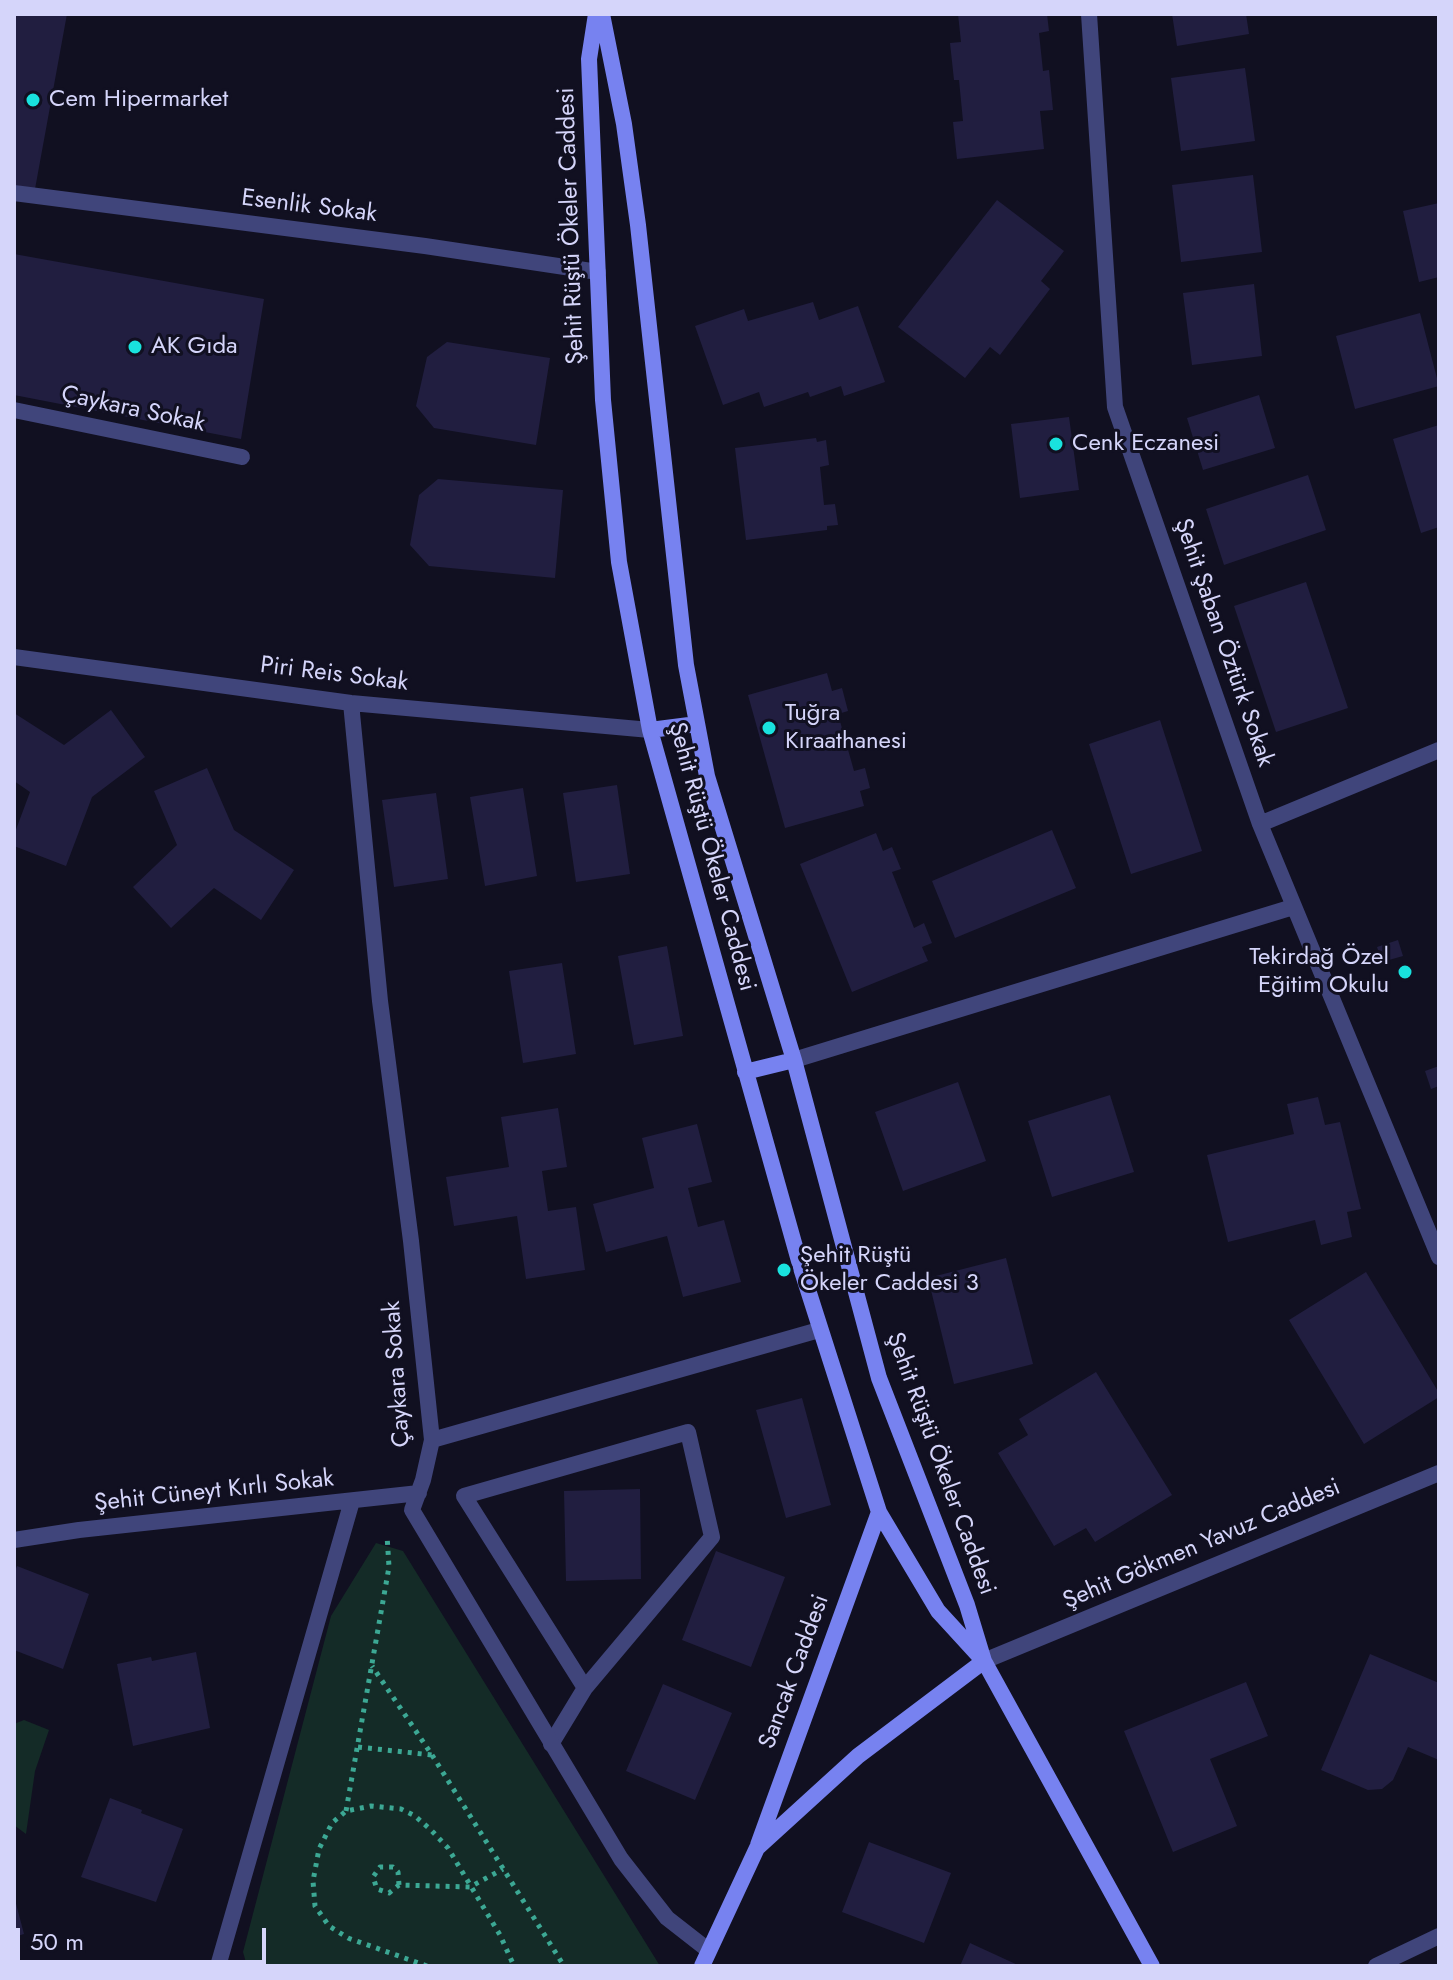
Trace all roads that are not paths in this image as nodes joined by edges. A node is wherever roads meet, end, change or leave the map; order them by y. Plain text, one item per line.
1 (596, 14) edge
2 (602, 14) edge
3 (1089, 14) edge
4 (14, 193) edge
5 (598, 272) junction
6 (14, 410) edge
7 (242, 457) dead end
8 (14, 657) edge
9 (351, 703) junction
10 (697, 724) junction
11 (650, 730) junction
12 (1439, 750) edge
13 (1260, 824) junction
14 (1293, 907) junction
15 (794, 1060) junction
16 (745, 1072) junction
17 (1439, 1257) edge
18 (819, 1330) junction
19 (432, 1440) junction
20 (1439, 1473) edge
21 (419, 1493) junction
22 (352, 1501) junction
23 (879, 1512) junction
24 (14, 1540) edge
25 (984, 1661) junction
26 (585, 1688) junction
27 (551, 1744) junction
28 (757, 1848) junction
29 (1439, 1936) edge
30 (705, 1958) edge
31 (218, 1966) edge
32 (1152, 1966) edge
33 (1376, 1966) edge

1 - 5 street, Şehit Rüştü Ökeler Caddesi
2 - 10 street, Şehit Rüştü Ökeler Caddesi
3 - 13 street, Şehit Şaban Öztürk Sokak
4 - 5 street, Esenlik Sokak
5 - 11 street, Şehit Rüştü Ökeler Caddesi
6 - 7 street, Çaykara Sokak
8 - 9 street, Piri Reis Sokak
9 - 11 street, Piri Reis Sokak
9 - 19 street, Çaykara Sokak
10 - 11 street
10 - 15 street, Şehit Rüştü Ökeler Caddesi
11 - 16 street, Şehit Rüştü Ökeler Caddesi
12 - 13 street
13 - 14 street, Şehit Şaban Öztürk Sokak
14 - 15 street
14 - 17 street, Şehit Şaban Öztürk Sokak
15 - 16 street
15 - 25 street, Şehit Rüştü Ökeler Caddesi
16 - 18 street, Şehit Rüştü Ökeler Caddesi
18 - 19 street
18 - 23 street, Şehit Rüştü Ökeler Caddesi
19 - 21 street, Çaykara Sokak
20 - 25 street, Şehit Gökmen Yavuz Caddesi
21 - 22 street, Şehit Cüneyt Kırlı Sokak
21 - 27 street, Çaykara Sokak
22 - 24 street, Şehit Cüneyt Kırlı Sokak
22 - 31 street
23 - 25 street, Şehit Rüştü Ökeler Caddesi
23 - 28 street, Sancak Caddesi
25 - 28 street, Sancak Caddesi
25 - 32 street, Şehit Rüştü Ökeler Caddesi
26 - 26 street
26 - 27 street
27 - 30 street, Çaykara Sokak
28 - 30 street, Sancak Caddesi
29 - 33 street

